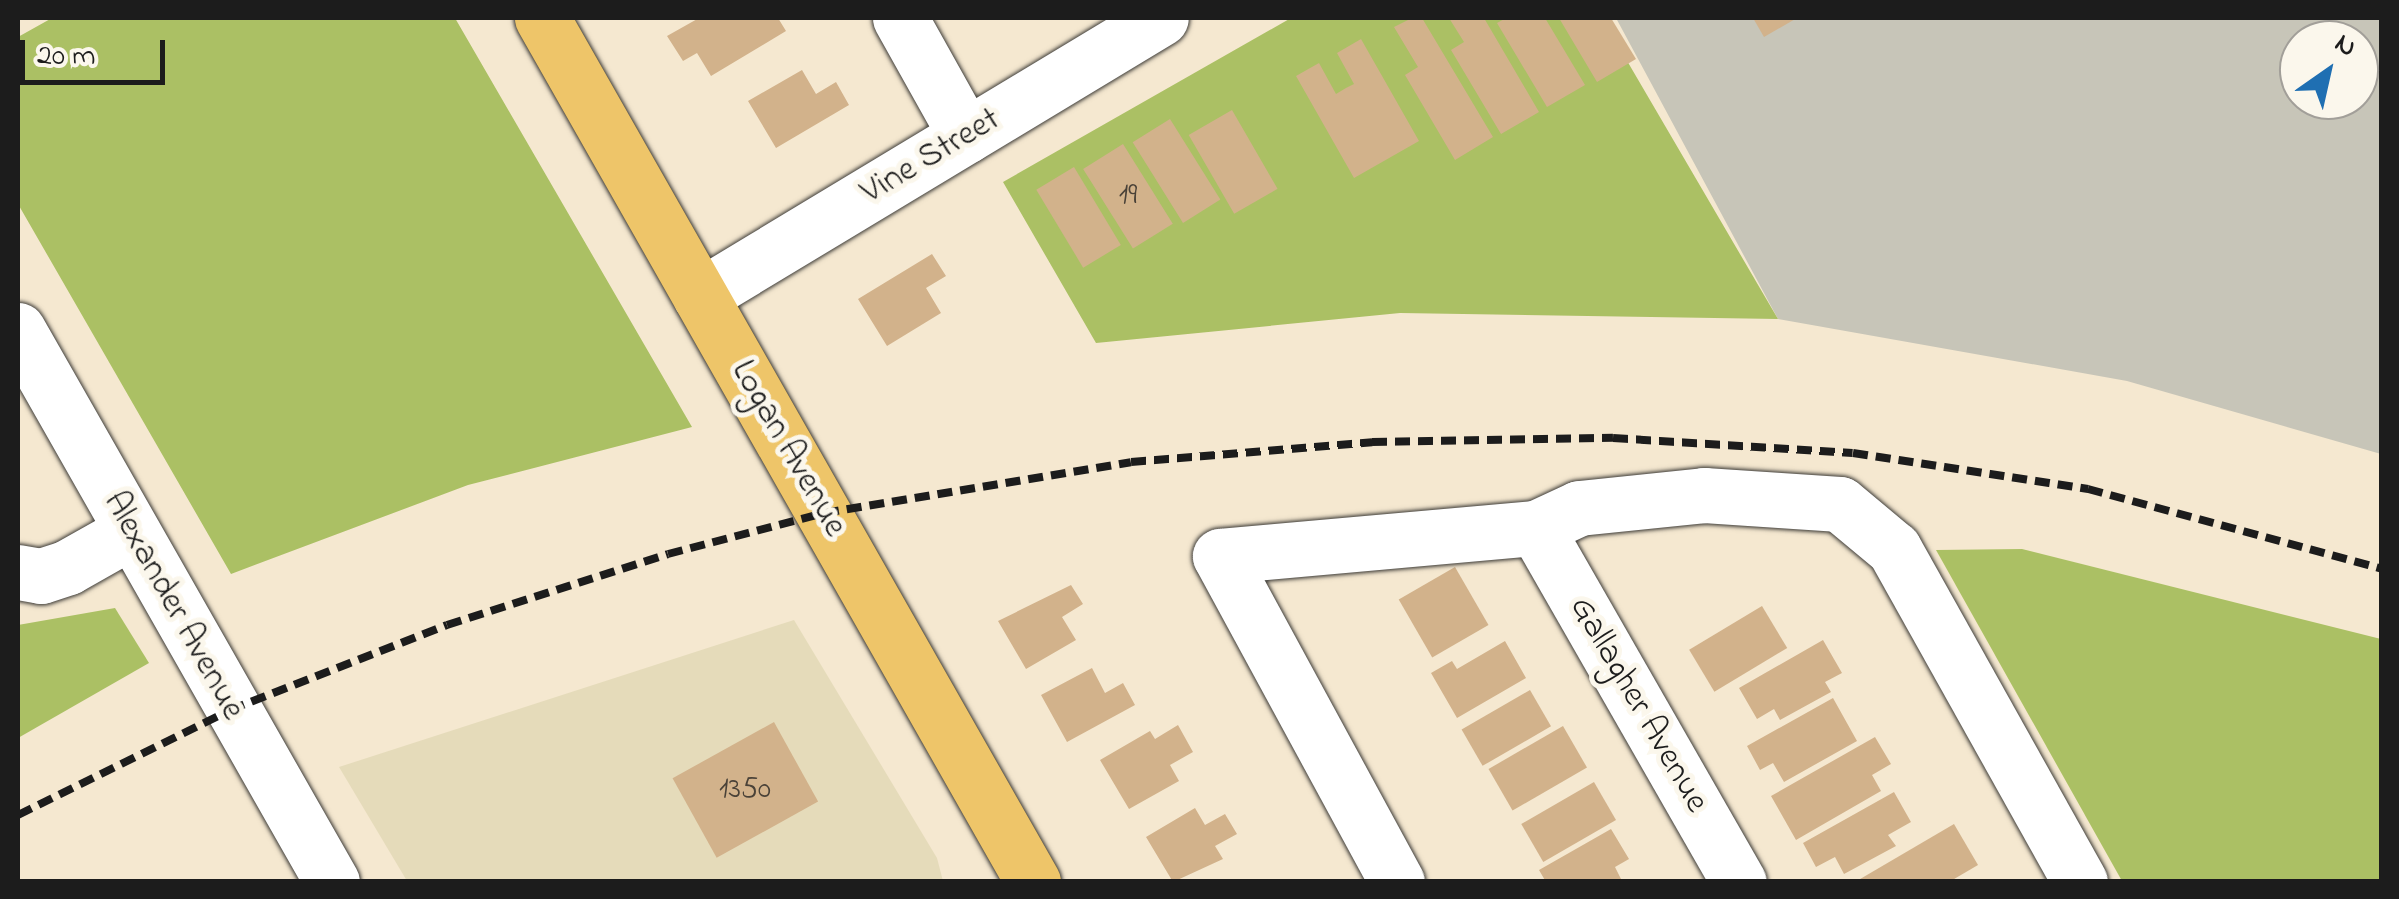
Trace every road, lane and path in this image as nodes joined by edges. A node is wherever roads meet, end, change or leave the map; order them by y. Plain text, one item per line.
1 (542, 18) edge
2 (900, 18) edge
3 (1162, 18) edge
4 (966, 136) junction
5 (700, 296) junction
6 (18, 330) edge
7 (1536, 528) junction
8 (132, 531) junction
9 (18, 572) edge
10 (1021, 872) edge
11 (332, 882) edge
12 (1398, 882) edge
13 (1739, 882) edge
14 (2080, 882) edge

1 - 5 main road, Logan Avenue
2 - 4 street
3 - 4 street, Vine Street
4 - 5 street, Vine Street
5 - 10 main road, Logan Avenue
6 - 8 street, Alexander Avenue
7 - 12 street
7 - 13 street, Gallagher Avenue
7 - 14 street
8 - 9 street
8 - 11 street, Alexander Avenue

